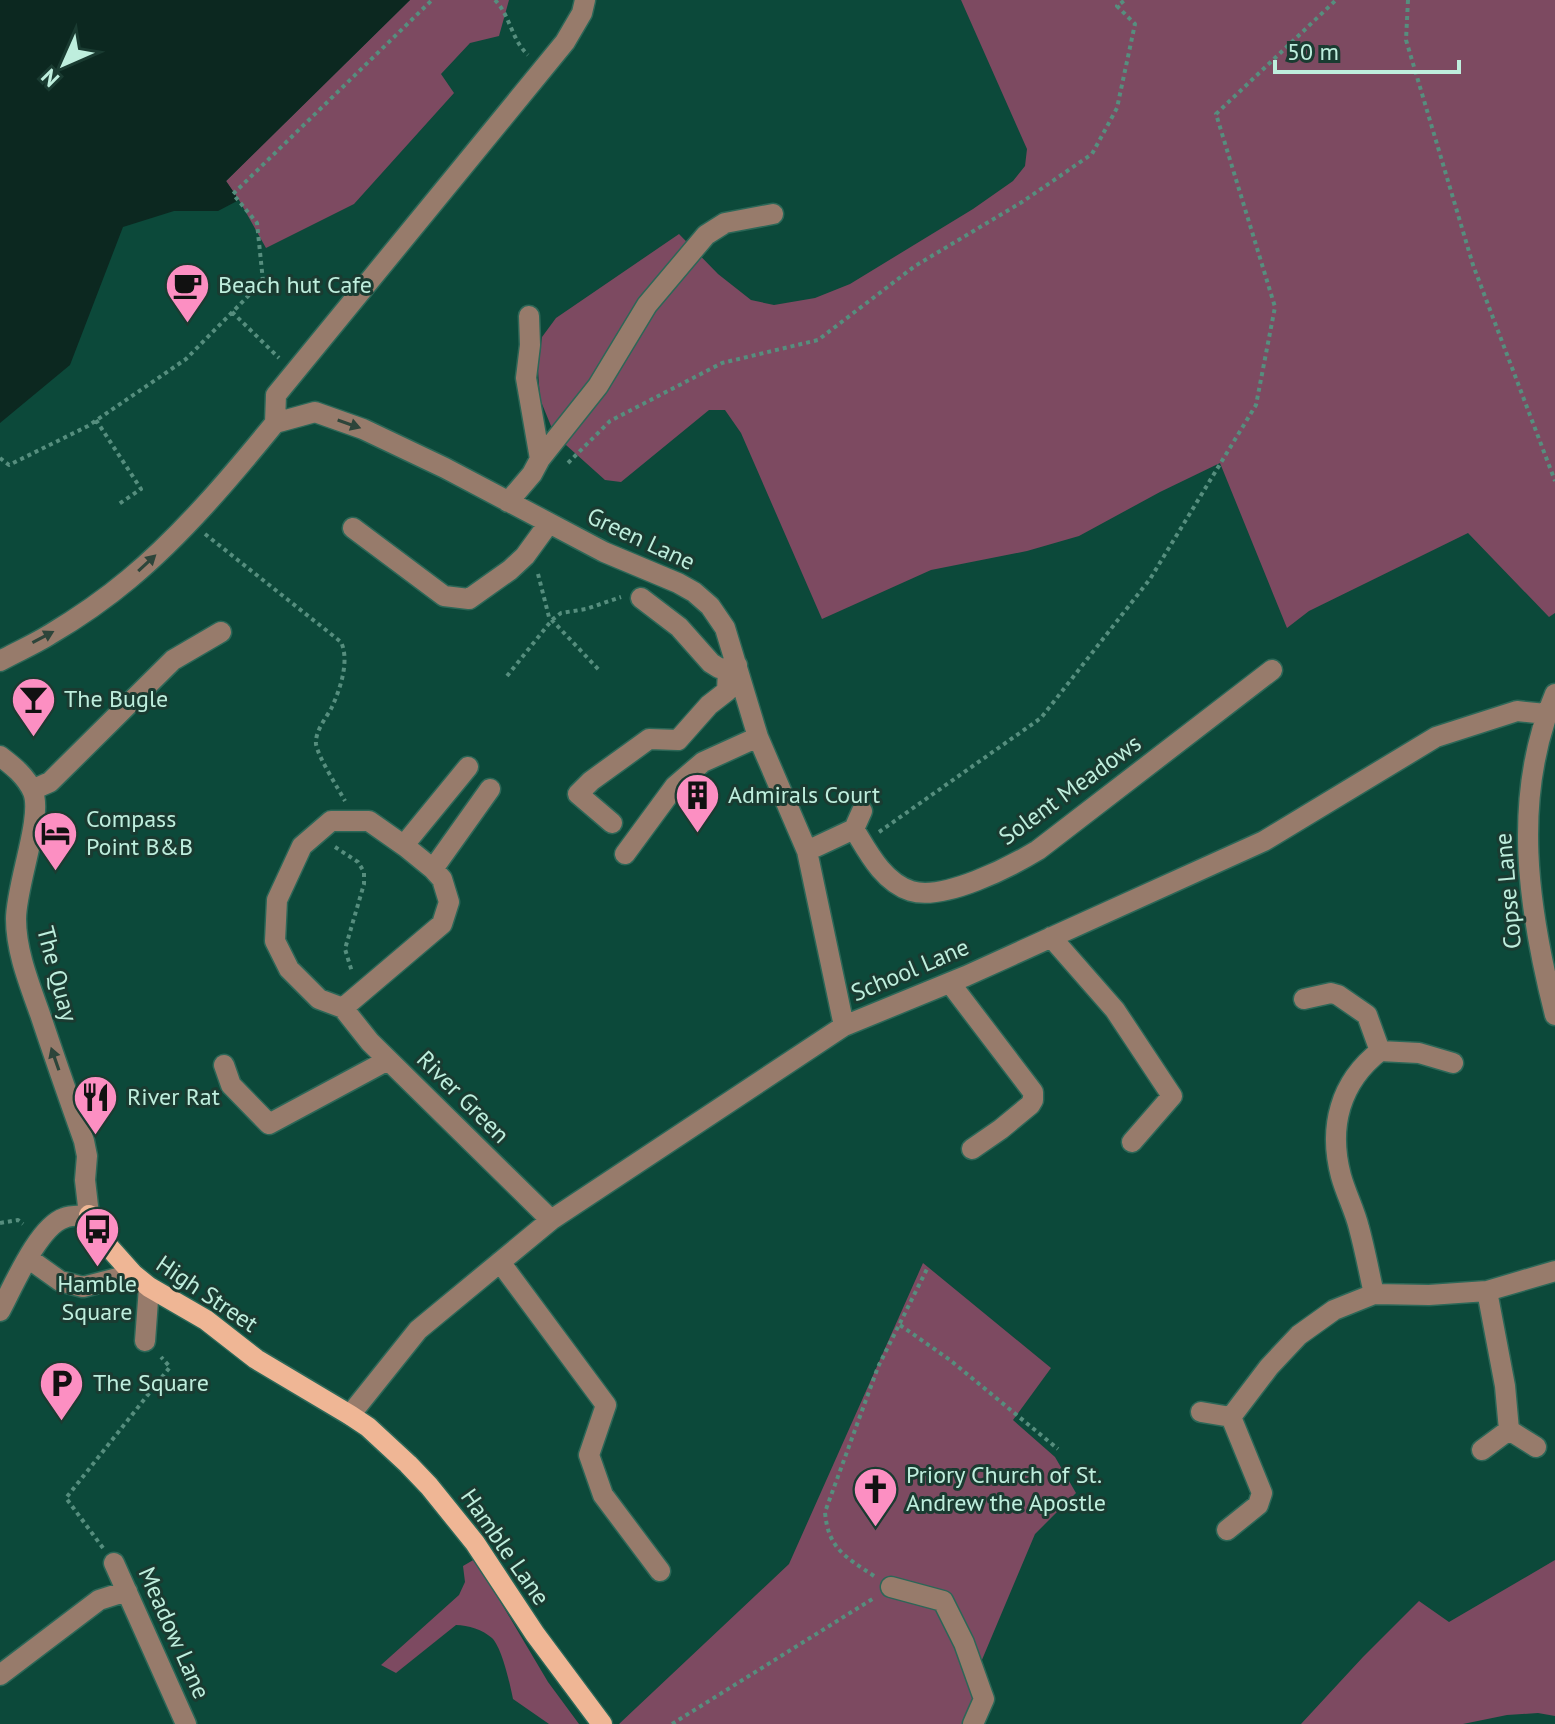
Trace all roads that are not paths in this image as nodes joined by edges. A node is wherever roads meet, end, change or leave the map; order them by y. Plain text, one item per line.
1 (585, 0) edge
2 (773, 214) dead end
3 (529, 316) dead end
4 (275, 423) junction
5 (540, 459) junction
6 (508, 502) junction
7 (549, 523) junction
8 (353, 528) dead end
9 (641, 598) road end
10 (221, 632) dead end
11 (0, 661) edge
12 (733, 667) junction
13 (1272, 670) dead end
14 (1555, 694) edge
15 (1546, 714) junction
16 (758, 737) junction
17 (0, 756) edge
18 (468, 767) dead end
19 (490, 789) dead end
20 (32, 790) junction
21 (612, 823) dead end
22 (404, 845) junction
23 (807, 851) junction
24 (625, 854) dead end
25 (433, 869) junction
26 (1051, 937) junction
27 (950, 983) junction
28 (1304, 999) dead end
29 (343, 1008) junction
30 (1555, 1015) edge
31 (844, 1026) junction
32 (1380, 1051) junction
33 (388, 1060) junction
34 (1453, 1063) dead end
35 (224, 1065) dead end
36 (1132, 1142) dead end
37 (972, 1149) dead end
38 (89, 1215) junction
39 (551, 1220) junction
40 (28, 1258) junction
41 (500, 1262) junction
42 (1555, 1271) edge
43 (141, 1281) junction
44 (1487, 1291) junction
45 (1374, 1294) junction
46 (0, 1311) edge
47 (145, 1341) road end
48 (1201, 1412) dead end
49 (350, 1415) junction
50 (1231, 1417) junction
51 (1509, 1430) junction
52 (1536, 1447) dead end
53 (1482, 1450) dead end
54 (1227, 1530) dead end
55 (114, 1563) road end
56 (660, 1571) dead end
57 (891, 1587) road end
58 (127, 1591) junction
59 (0, 1675) edge
60 (186, 1724) edge
61 (602, 1724) edge
62 (973, 1724) edge

1 - 4 street
2 - 5 street
3 - 5 street
4 -> 6 street, Green Lane
11 -> 4 street
5 - 6 street
6 - 7 street, Green Lane
7 - 8 street
7 - 12 street, Green Lane
9 - 12 street
10 - 20 street
12 - 16 street, Green Lane
12 - 21 street
13 - 23 street, Solent Meadows
14 - 15 street
15 - 26 street, School Lane
15 - 30 street, Copse Lane
16 - 23 street, Green Lane
16 - 24 street
17 - 20 street
18 - 22 street
19 - 25 street
38 -> 20 street, The Quay
22 - 25 street
22 - 29 street, River Green
23 - 31 street, Green Lane
25 - 29 street
26 - 27 street, School Lane
26 - 36 street
27 - 31 street, School Lane
27 - 37 street
28 - 32 street
29 - 33 street, River Green
31 - 39 street, School Lane
32 - 34 street
32 - 45 street
33 - 35 street
33 - 39 street, River Green
38 - 40 street
38 - 43 main road
39 - 41 street, School Lane
40 - 43 street, High Street
40 - 46 street
41 - 49 street, School Lane
41 - 56 street
42 - 44 street
43 - 47 street
43 - 49 main road, High Street
44 - 45 street
44 - 51 street
45 - 50 street
48 - 50 street
49 - 61 main road, Hamble Lane
50 - 54 street
51 - 52 street
51 - 53 street
55 - 58 street, Meadow Lane
57 - 62 street
58 - 59 street
58 - 60 street, Meadow Lane

